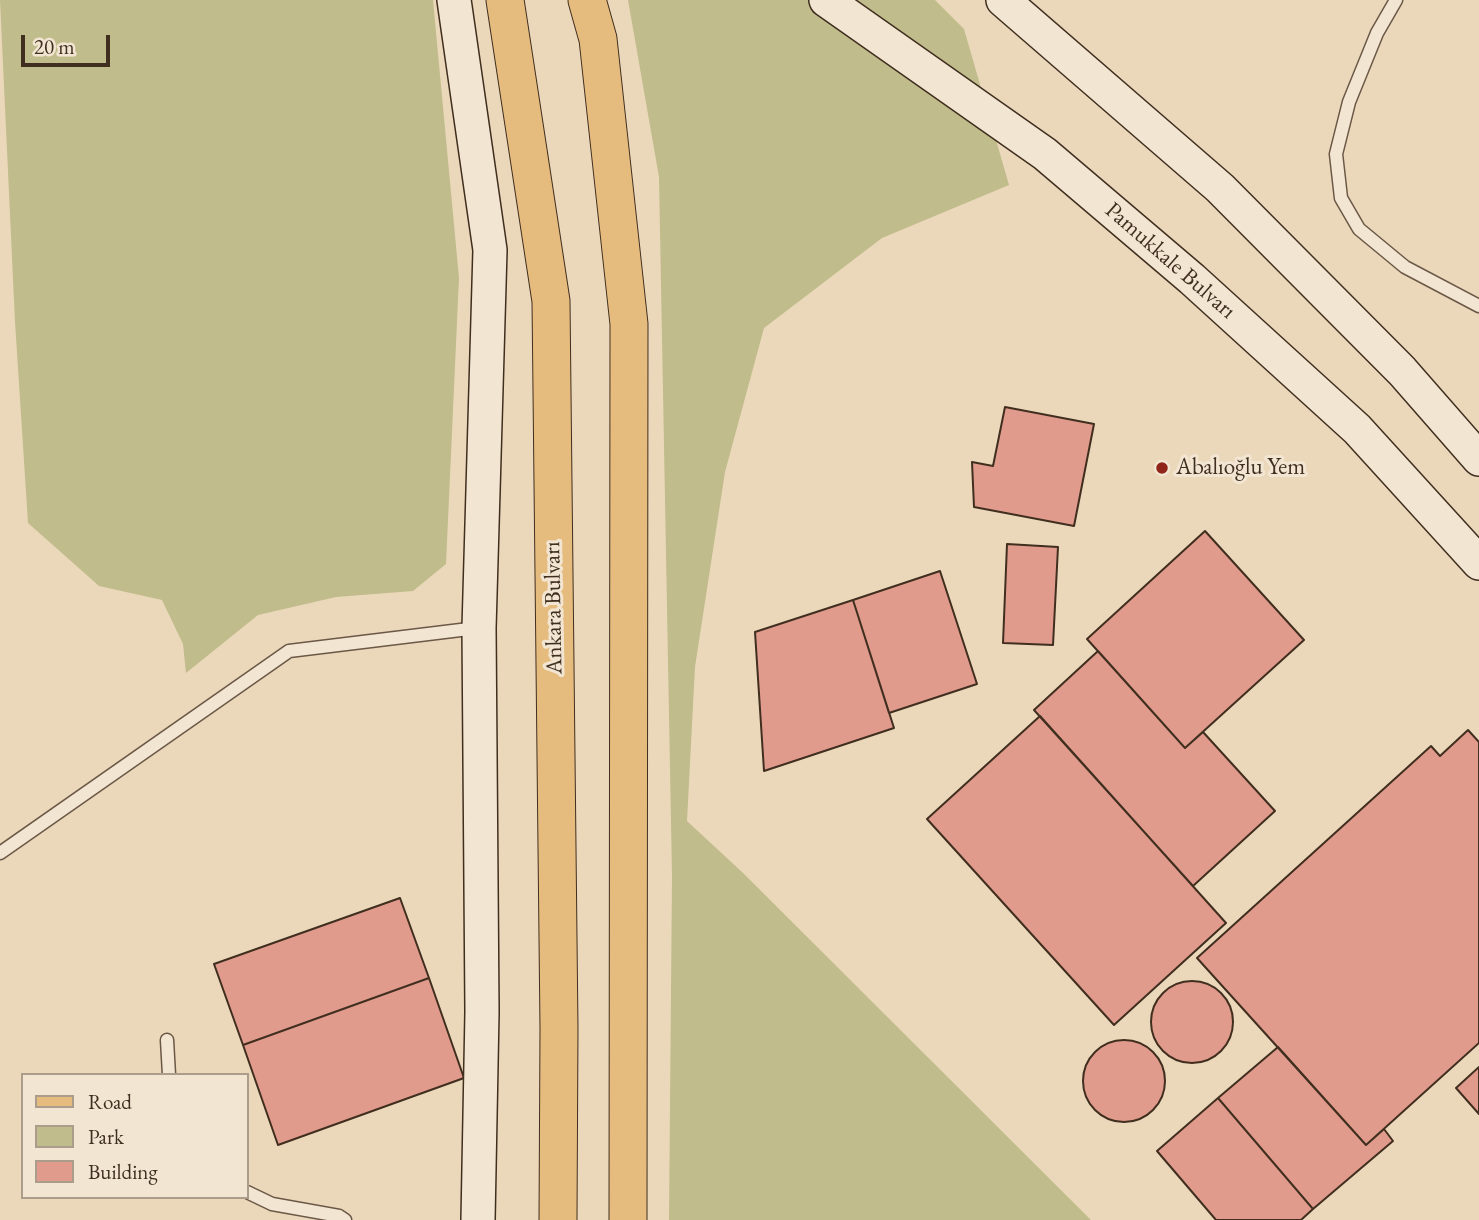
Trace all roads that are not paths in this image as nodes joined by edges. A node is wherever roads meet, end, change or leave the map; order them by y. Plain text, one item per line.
1 (454, 0) edge
2 (505, 0) edge
3 (587, 0) edge
4 (826, 0) edge
5 (1003, 0) edge
6 (1396, 0) edge
7 (1479, 306) edge
8 (1479, 459) edge
9 (1479, 563) edge
10 (479, 628) junction
11 (0, 853) edge
12 (167, 1040) dead end
13 (169, 1073) edge
14 (248, 1192) edge
15 (345, 1220) edge
16 (478, 1220) edge
17 (558, 1220) edge
18 (628, 1220) edge

1 - 10 main road
2 - 17 main road, Ankara Bulvarı
3 - 18 main road
4 - 9 main road, Pamukkale Bulvarı
5 - 8 main road
6 - 7 lane
10 - 11 lane
10 - 16 main road
12 - 13 lane
14 - 15 lane

